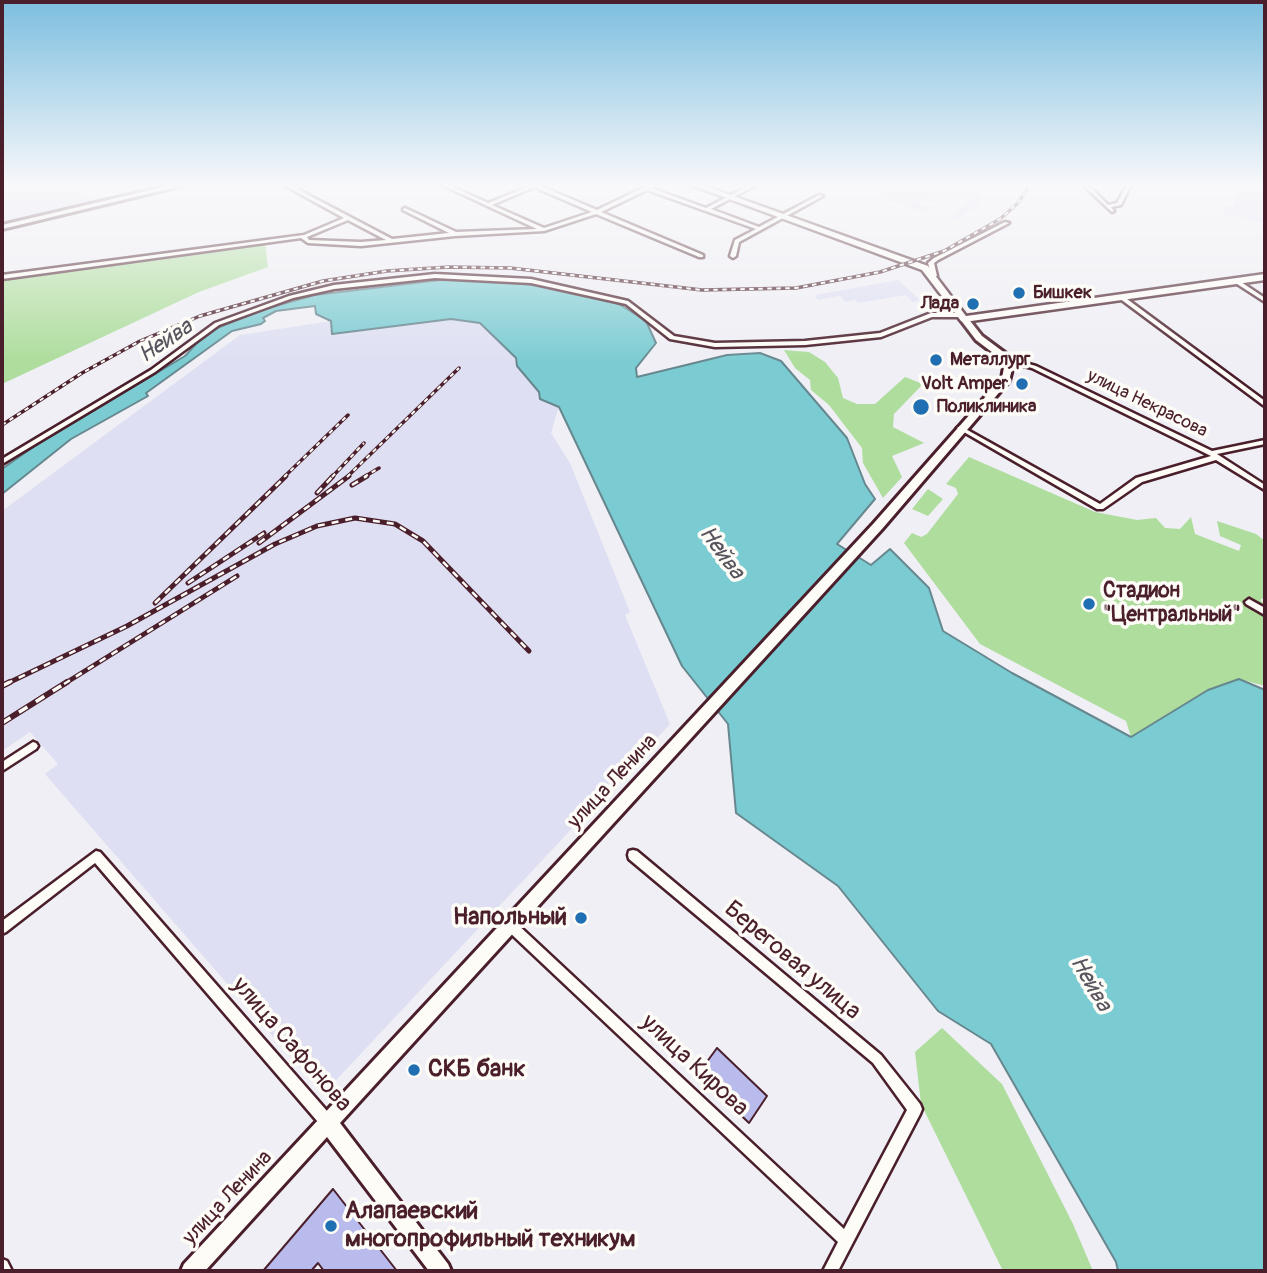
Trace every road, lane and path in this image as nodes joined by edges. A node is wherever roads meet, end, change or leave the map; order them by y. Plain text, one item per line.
1 (262, 242) edge
2 (318, 242) edge
3 (380, 242) edge
4 (670, 242) edge
5 (737, 242) edge
6 (855, 242) edge
7 (969, 242) edge
8 (701, 256) dead end
9 (733, 256) dead end
10 (934, 276) junction
11 (1265, 276) edge
12 (2, 277) edge
13 (1236, 281) junction
14 (1121, 298) junction
15 (1265, 300) edge
16 (962, 317) junction
17 (1010, 362) junction
18 (1265, 404) edge
19 (960, 428) junction
20 (1265, 442) edge
21 (1214, 455) junction
22 (2, 462) edge
23 (1265, 488) edge
24 (1249, 603) dead end
25 (1265, 612) edge
26 (33, 746) dead end
27 (2, 767) edge
28 (633, 855) dead end
29 (511, 926) junction
30 (2, 928) edge
31 (329, 1124) junction
32 (846, 1240) junction
33 (2, 1266) edge
34 (5, 1271) edge
35 (191, 1271) edge
36 (441, 1271) edge
37 (830, 1271) edge

1 - 12 street
2 - 3 street
4 - 8 street
5 - 9 street
6 - 10 main road
7 - 10 street
10 - 16 main road
11 - 13 main road
13 - 14 main road
13 - 15 street
14 - 16 main road
14 - 18 street
16 - 17 main road
16 - 22 street
17 - 19 main road, улица Ленина
17 - 21 street, улица Некрасова
19 - 21 street
19 - 29 main road, улица Ленина
20 - 21 street
21 - 23 street, улица Некрасова
24 - 25 street
26 - 27 street
28 - 32 street, Береговая улица
29 - 31 main road, улица Ленина
29 - 32 street, улица Кирова
30 - 31 street, улица Сафонова
31 - 35 main road, улица Ленина
31 - 36 main road, улица Сафонова
32 - 37 street
33 - 34 street

